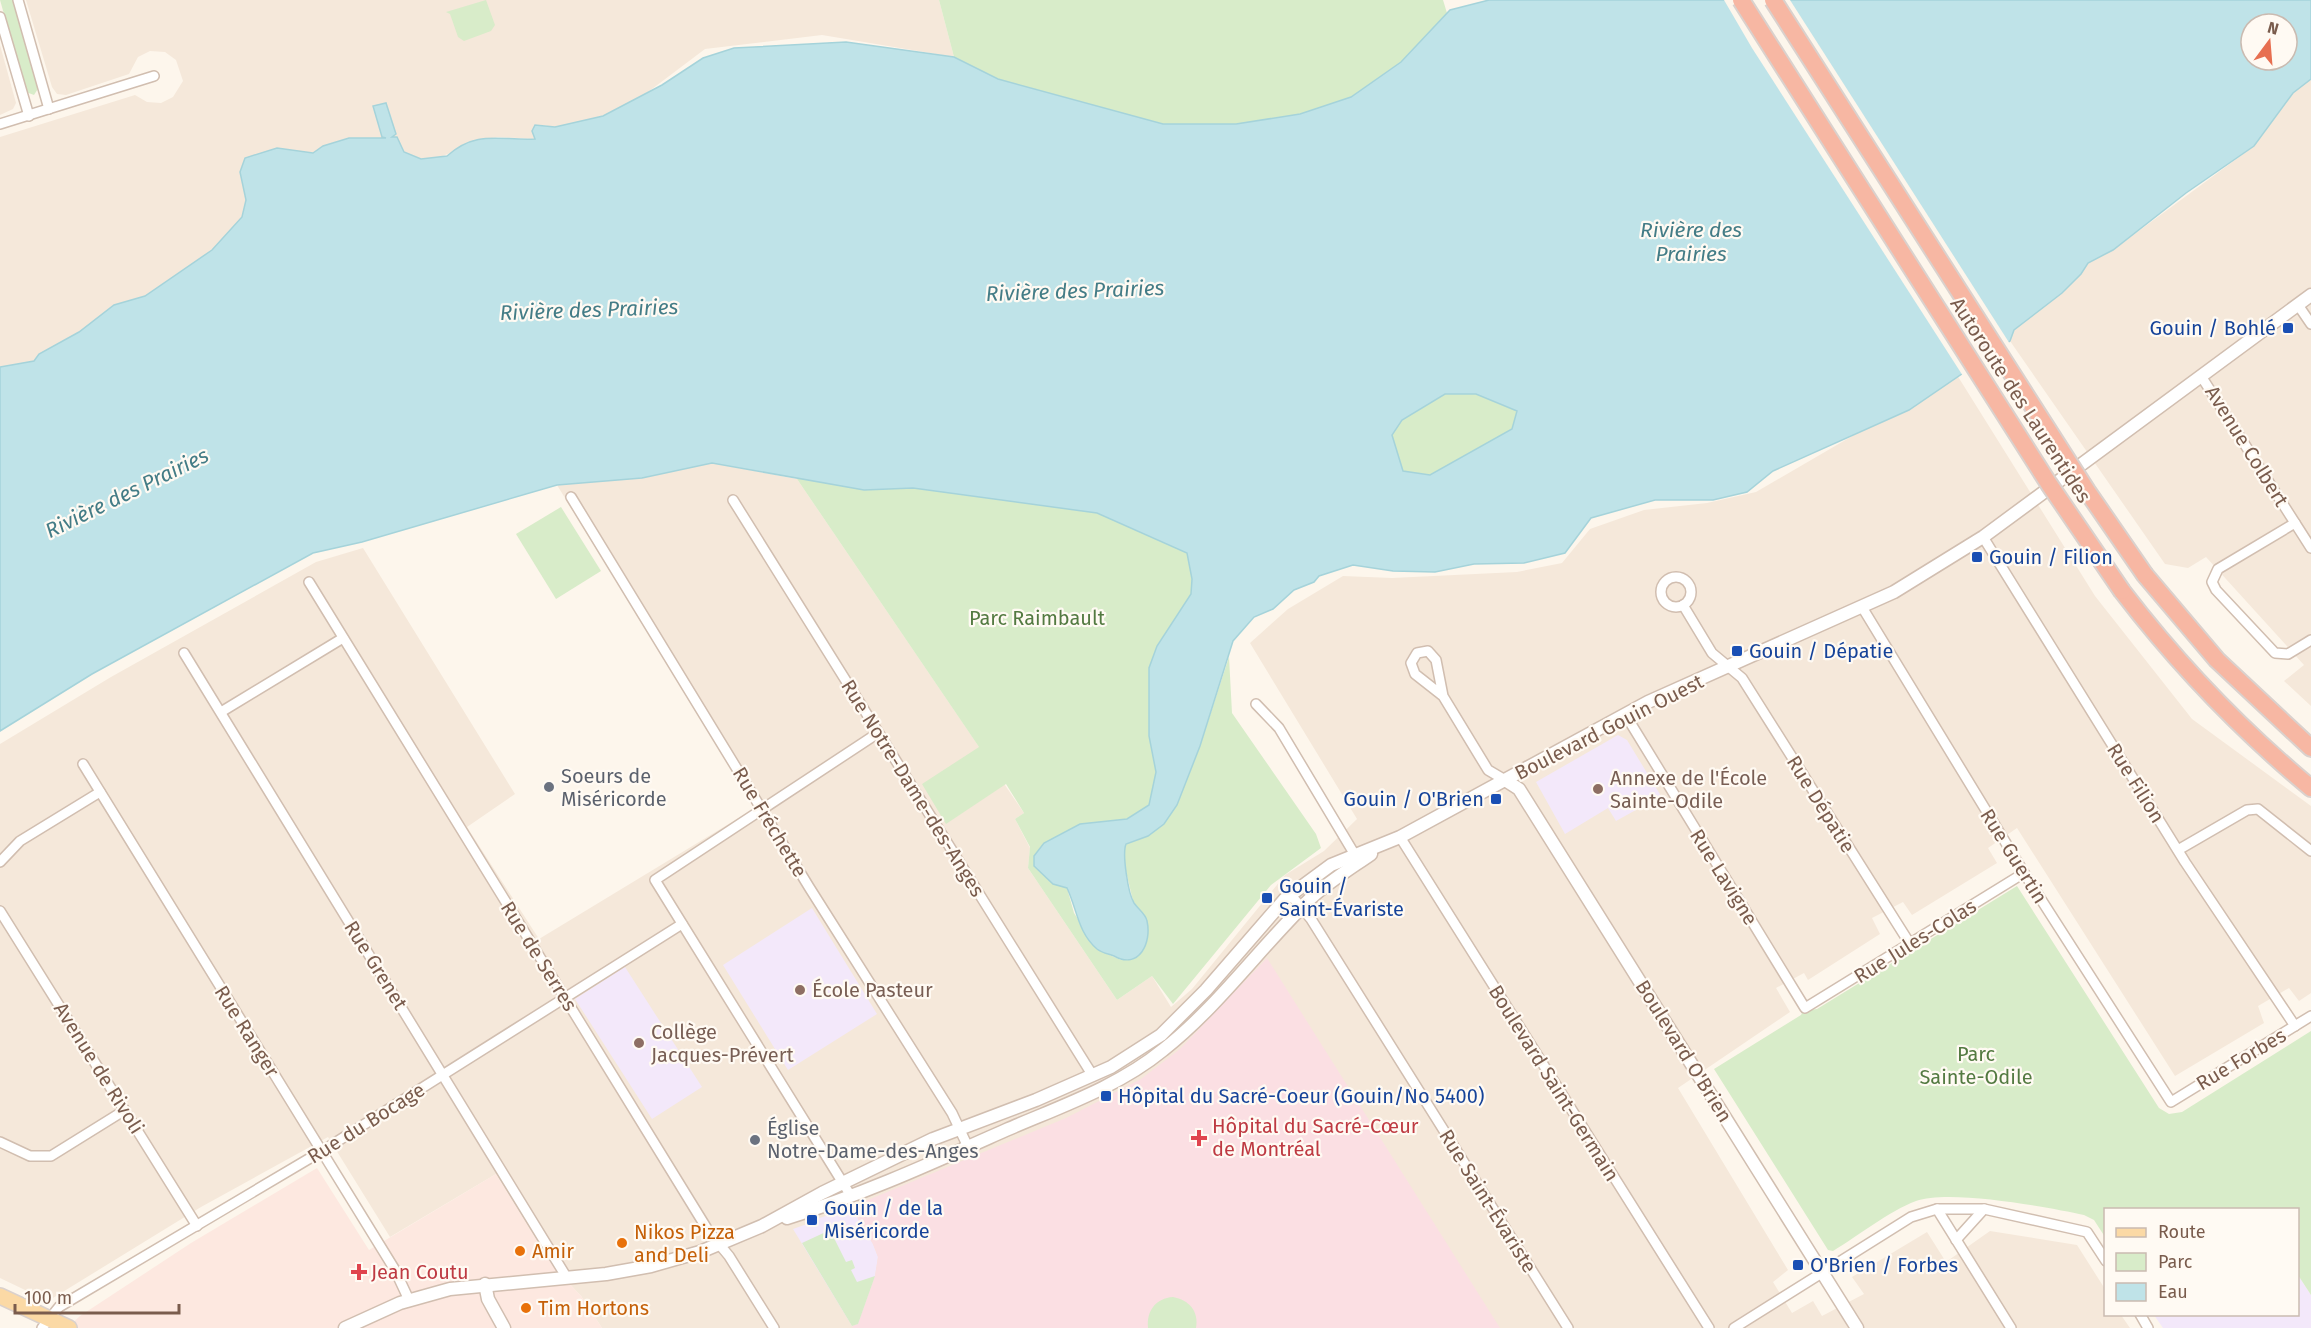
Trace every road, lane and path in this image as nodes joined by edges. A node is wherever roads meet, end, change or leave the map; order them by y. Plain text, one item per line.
1 (18, 0) edge
2 (1741, 0) edge
3 (1773, 0) edge
4 (0, 17) edge
5 (154, 76) dead end
6 (49, 109) junction
7 (29, 116) junction
8 (0, 124) edge
9 (2311, 295) edge
10 (2298, 305) junction
11 (2311, 324) edge
12 (2201, 376) junction
13 (571, 497) dead end
14 (733, 500) dead end
15 (2295, 523) junction
16 (1983, 537) junction
17 (2311, 548) edge
18 (309, 582) dead end
19 (1683, 605) dead end
20 (1862, 607) junction
21 (343, 638) junction
22 (2311, 640) edge
23 (184, 653) dead end
24 (1728, 667) junction
25 (1443, 696) junction
26 (1256, 704) dead end
27 (221, 712) junction
28 (1625, 714) junction
29 (878, 733) junction
30 (2311, 748) edge
31 (82, 764) dead end
32 (1505, 780) junction
33 (2311, 788) edge
34 (100, 792) junction
35 (764, 809) junction
36 (1400, 837) junction
37 (2178, 850) junction
38 (2311, 851) edge
39 (1357, 859) junction
40 (0, 862) edge
41 (2024, 873) junction
42 (1290, 894) junction
43 (1302, 908) junction
44 (0, 911) edge
45 (682, 924) junction
46 (1910, 944) junction
47 (565, 999) junction
48 (1805, 1008) joint
49 (2311, 1016) edge
50 (2295, 1026) junction
51 (443, 1073) junction
52 (1093, 1076) junction
53 (2171, 1102) joint
54 (125, 1110) junction
55 (960, 1130) junction
56 (0, 1143) edge
57 (968, 1147) junction
58 (322, 1151) junction
59 (844, 1184) junction
60 (852, 1196) junction
61 (1937, 1209) junction
62 (1984, 1209) junction
63 (197, 1226) junction
64 (762, 1226) junction
65 (1956, 1240) junction
66 (719, 1244) junction
67 (2104, 1258) edge
68 (1823, 1273) junction
69 (567, 1278) junction
70 (486, 1284) junction
71 (0, 1296) edge
72 (409, 1300) junction
73 (46, 1323) edge
74 (69, 1328) edge
75 (345, 1328) edge
76 (504, 1328) edge
77 (774, 1328) edge
78 (1568, 1328) edge
79 (1709, 1328) edge
80 (1734, 1328) edge
81 (1857, 1328) edge
82 (2011, 1328) edge

1 - 6 street
2 - 33 highway, Autoroute des Laurentides, bridge
3 - 30 highway, Autoroute des Laurentides, bridge
4 - 7 street
5 - 6 street
6 - 7 street
7 - 8 street
9 - 10 street, Boulevard Gouin Ouest
10 - 11 street
10 - 12 street, Boulevard Gouin Ouest
12 - 15 street, Avenue Colbert
12 - 16 street, Boulevard Gouin Ouest
13 - 35 street, Rue Fréchette
14 - 29 street, Rue Notre-Dame-des-Anges
15 - 17 street, Avenue Colbert
15 - 22 street
16 - 20 street, Boulevard Gouin Ouest
16 - 37 street, Rue Filion
18 - 21 street, Rue de Serres
19 - 24 street, Rue Dépatie
20 - 24 street, Boulevard Gouin Ouest
20 - 41 street, Rue Guertin
21 - 27 street
21 - 47 street, Rue de Serres
23 - 27 street, Rue Grenet
24 - 28 street, Boulevard Gouin Ouest
24 - 46 street, Rue Dépatie
25 - 25 street
25 - 32 street
26 - 39 street
27 - 51 street, Rue Grenet
28 - 32 street, Boulevard Gouin Ouest
28 - 48 street, Rue Lavigne
29 - 35 street
29 - 52 street, Rue Notre-Dame-des-Anges
31 - 34 street, Rue Ranger
32 - 36 street, Boulevard Gouin Ouest
32 - 68 street, Boulevard O'Brien
34 - 40 street
34 - 58 street, Rue Ranger
35 - 45 street
35 - 55 street, Rue Fréchette
36 - 39 street, Boulevard Gouin Ouest
36 - 79 street, Boulevard Saint-Germain
37 - 38 street
37 - 50 street, Rue Filion
39 - 42 street, Boulevard Gouin Ouest
39 - 43 street, Boulevard Gouin Ouest
41 - 46 street, Rue Jules-Colas
41 - 53 street, Rue Guertin
42 - 43 street, Rue Saint-Évariste
42 - 52 street, Boulevard Gouin Ouest
43 - 57 street, Boulevard Gouin Ouest
43 - 78 street, Rue Saint-Évariste
44 - 54 street, Avenue de Rivoli
45 - 47 street, Rue du Bocage
45 - 59 street
46 - 48 street, Rue Jules-Colas
47 - 51 street, Rue du Bocage
47 - 66 street, Rue de Serres
49 - 50 street, Rue Forbes
50 - 53 street, Rue Forbes
51 - 58 street, Rue du Bocage
51 - 69 street, Rue Grenet
52 - 55 street, Boulevard Gouin Ouest
54 - 56 street
54 - 63 street, Avenue de Rivoli
55 - 57 street, Rue Fréchette
55 - 59 street, Boulevard Gouin Ouest
57 - 60 street, Boulevard Gouin Ouest
58 - 63 street, Rue du Bocage
58 - 72 street, Rue Ranger
59 - 60 street
59 - 64 street, Boulevard Gouin Ouest
60 - 64 street, Boulevard Gouin Ouest
61 - 62 street
61 - 65 street
61 - 68 street
62 - 65 street
62 - 67 street
63 - 73 street, Rue du Bocage
64 - 66 street, Boulevard Gouin Ouest
65 - 82 street
66 - 69 street, Boulevard Gouin Ouest
66 - 77 street, Rue de Serres
68 - 80 street
68 - 81 street, Boulevard O'Brien
69 - 70 street, Boulevard Gouin Ouest
70 - 72 street, Boulevard Gouin Ouest
70 - 76 street
71 - 73 main road
72 - 75 street, Boulevard Gouin Ouest
73 - 74 main road

